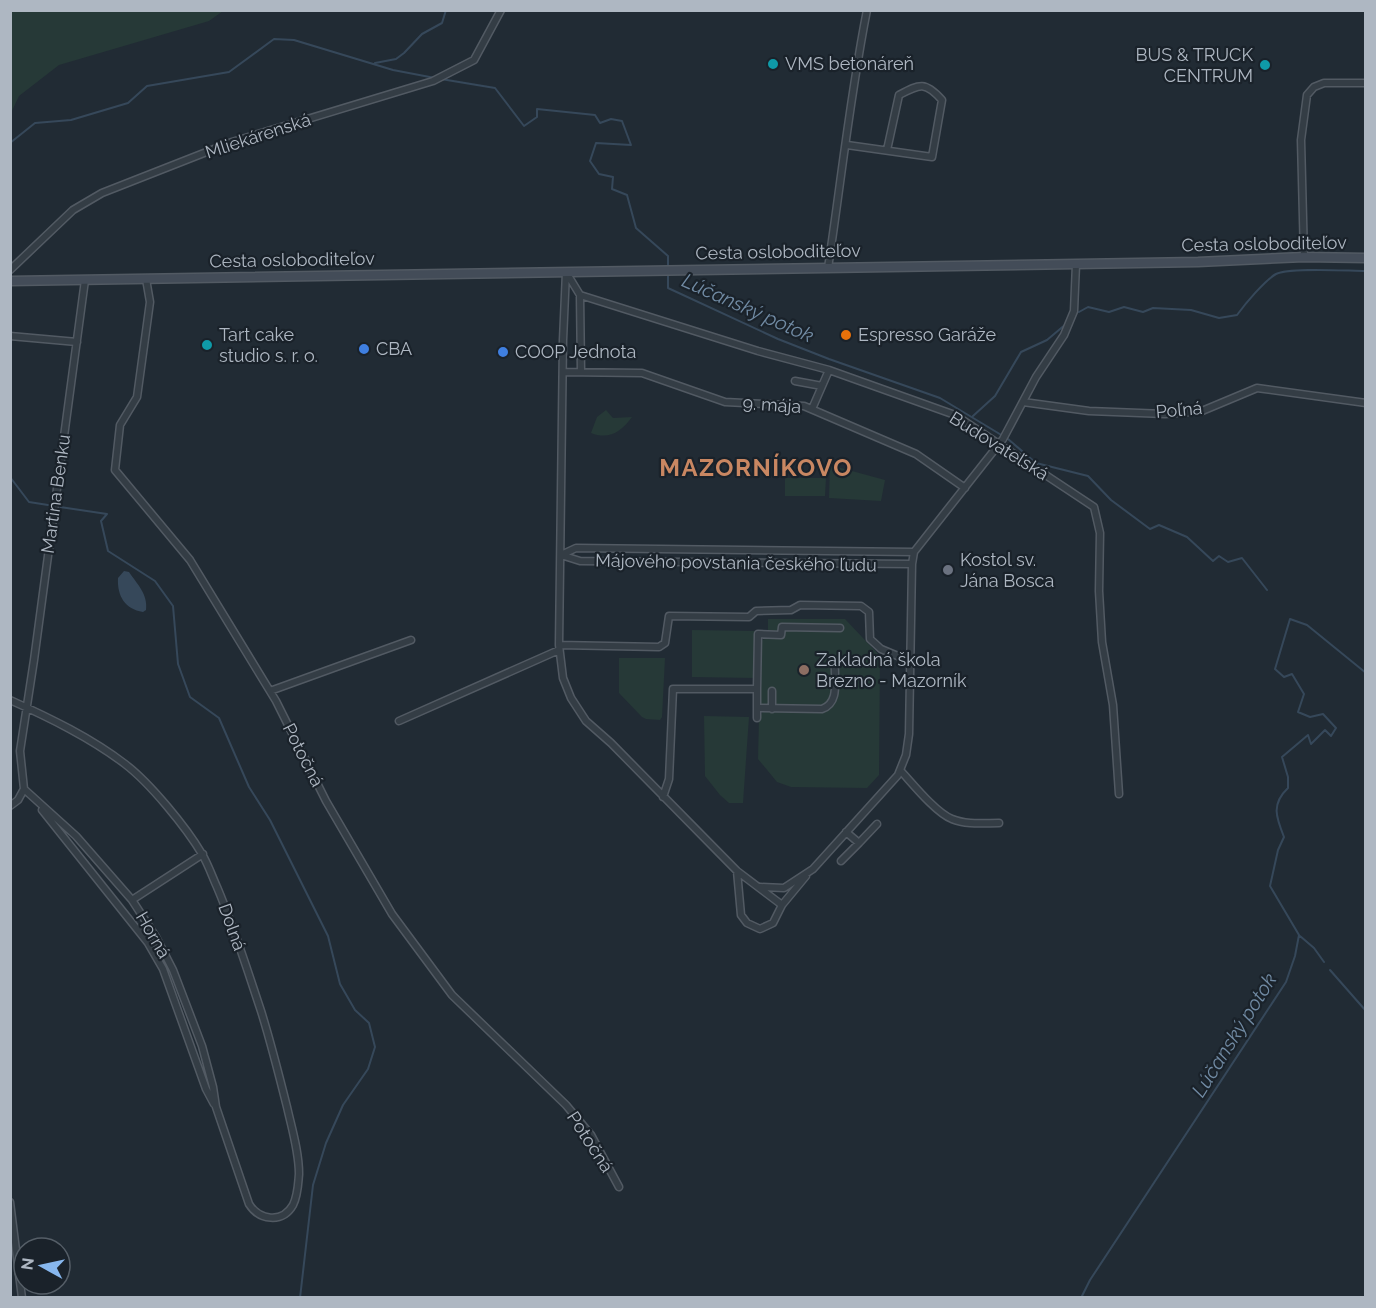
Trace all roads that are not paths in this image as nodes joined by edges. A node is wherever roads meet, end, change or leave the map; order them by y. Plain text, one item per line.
1 (501, 10) edge
2 (867, 10) edge
3 (1365, 83) edge
4 (847, 145) junction
5 (887, 150) junction
6 (1304, 257) junction
7 (1365, 258) edge
8 (1076, 264) junction
9 (828, 268) junction
10 (10, 270) edge
11 (566, 272) junction
12 (146, 279) junction
13 (85, 280) junction
14 (10, 281) edge
15 (580, 295) junction
16 (10, 336) edge
17 (76, 342) junction
18 (829, 370) junction
19 (563, 372) junction
20 (581, 372) junction
21 (795, 381) dead end
22 (822, 386) junction
23 (1023, 402) junction
24 (1365, 403) edge
25 (812, 409) junction
26 (1002, 442) junction
27 (966, 488) junction
28 (914, 552) junction
29 (561, 555) junction
30 (912, 564) junction
31 (840, 628) dead end
32 (411, 640) dead end
33 (559, 648) junction
34 (912, 662) junction
35 (835, 664) dead end
36 (757, 689) junction
37 (270, 691) junction
38 (772, 691) dead end
39 (10, 700) edge
40 (27, 708) junction
41 (757, 708) junction
42 (772, 709) junction
43 (757, 718) dead end
44 (399, 721) dead end
45 (900, 770) junction
46 (24, 789) junction
47 (1119, 794) dead end
48 (663, 797) junction
49 (33, 798) junction
50 (10, 806) edge
51 (877, 824) dead end
52 (999, 824) dead end
53 (846, 832) junction
54 (858, 843) junction
55 (202, 854) junction
56 (841, 861) dead end
57 (813, 869) junction
58 (737, 871) junction
59 (760, 887) junction
60 (132, 900) junction
61 (782, 905) junction
62 (216, 1107) junction
63 (619, 1187) dead end
64 (10, 1202) edge
65 (275, 1218) joint
66 (22, 1298) edge

1 - 10 street, Mliekárenská
2 - 4 street
3 - 6 street
4 - 5 street
4 - 9 street
5 - 5 street
6 - 7 main road, Cesta osloboditeľov
6 - 8 main road, Cesta osloboditeľov
8 - 9 main road, Cesta osloboditeľov
8 - 23 street
9 - 11 main road, Cesta osloboditeľov
11 - 12 main road, Cesta osloboditeľov
11 - 15 street
11 - 19 street
12 - 13 main road, Cesta osloboditeľov
12 - 37 street, Potočná
13 - 14 main road, Cesta osloboditeľov
13 - 17 street, Martina Benku
15 - 18 street, Budovateľská
15 - 20 street
16 - 17 street
17 - 40 street, Martina Benku
18 - 22 street
18 - 26 street, Budovateľská
19 - 20 street, 9. mája
19 - 29 street
20 - 25 street, 9. mája
21 - 22 street
22 - 25 street
23 - 24 street, Poľná
23 - 26 street
25 - 27 street, 9. mája
26 - 27 street
26 - 47 street, Budovateľská
27 - 28 street
28 - 29 street
28 - 30 street
29 - 30 street, Májového povstania českého ľudu
29 - 33 street
30 - 34 street
31 - 36 street
32 - 37 street
33 - 34 street
33 - 44 street
33 - 48 street
34 - 45 street
35 - 42 street
36 - 41 street
36 - 48 street
37 - 63 street, Potočná
38 - 42 street
39 - 40 street, Dolná
40 - 46 street
40 - 55 street, Dolná
41 - 42 street
41 - 43 street
45 - 52 street
45 - 53 street
46 - 49 street, Horná
46 - 50 street
48 - 58 street
49 - 60 street, Horná
49 - 62 street, Horná
51 - 54 street
53 - 54 street
53 - 57 street
54 - 56 street
55 - 60 street
55 - 65 street, Dolná
57 - 59 street
57 - 61 street
58 - 59 street
58 - 61 street
59 - 61 street
60 - 62 street, Horná
62 - 65 street, Horná
64 - 66 street

